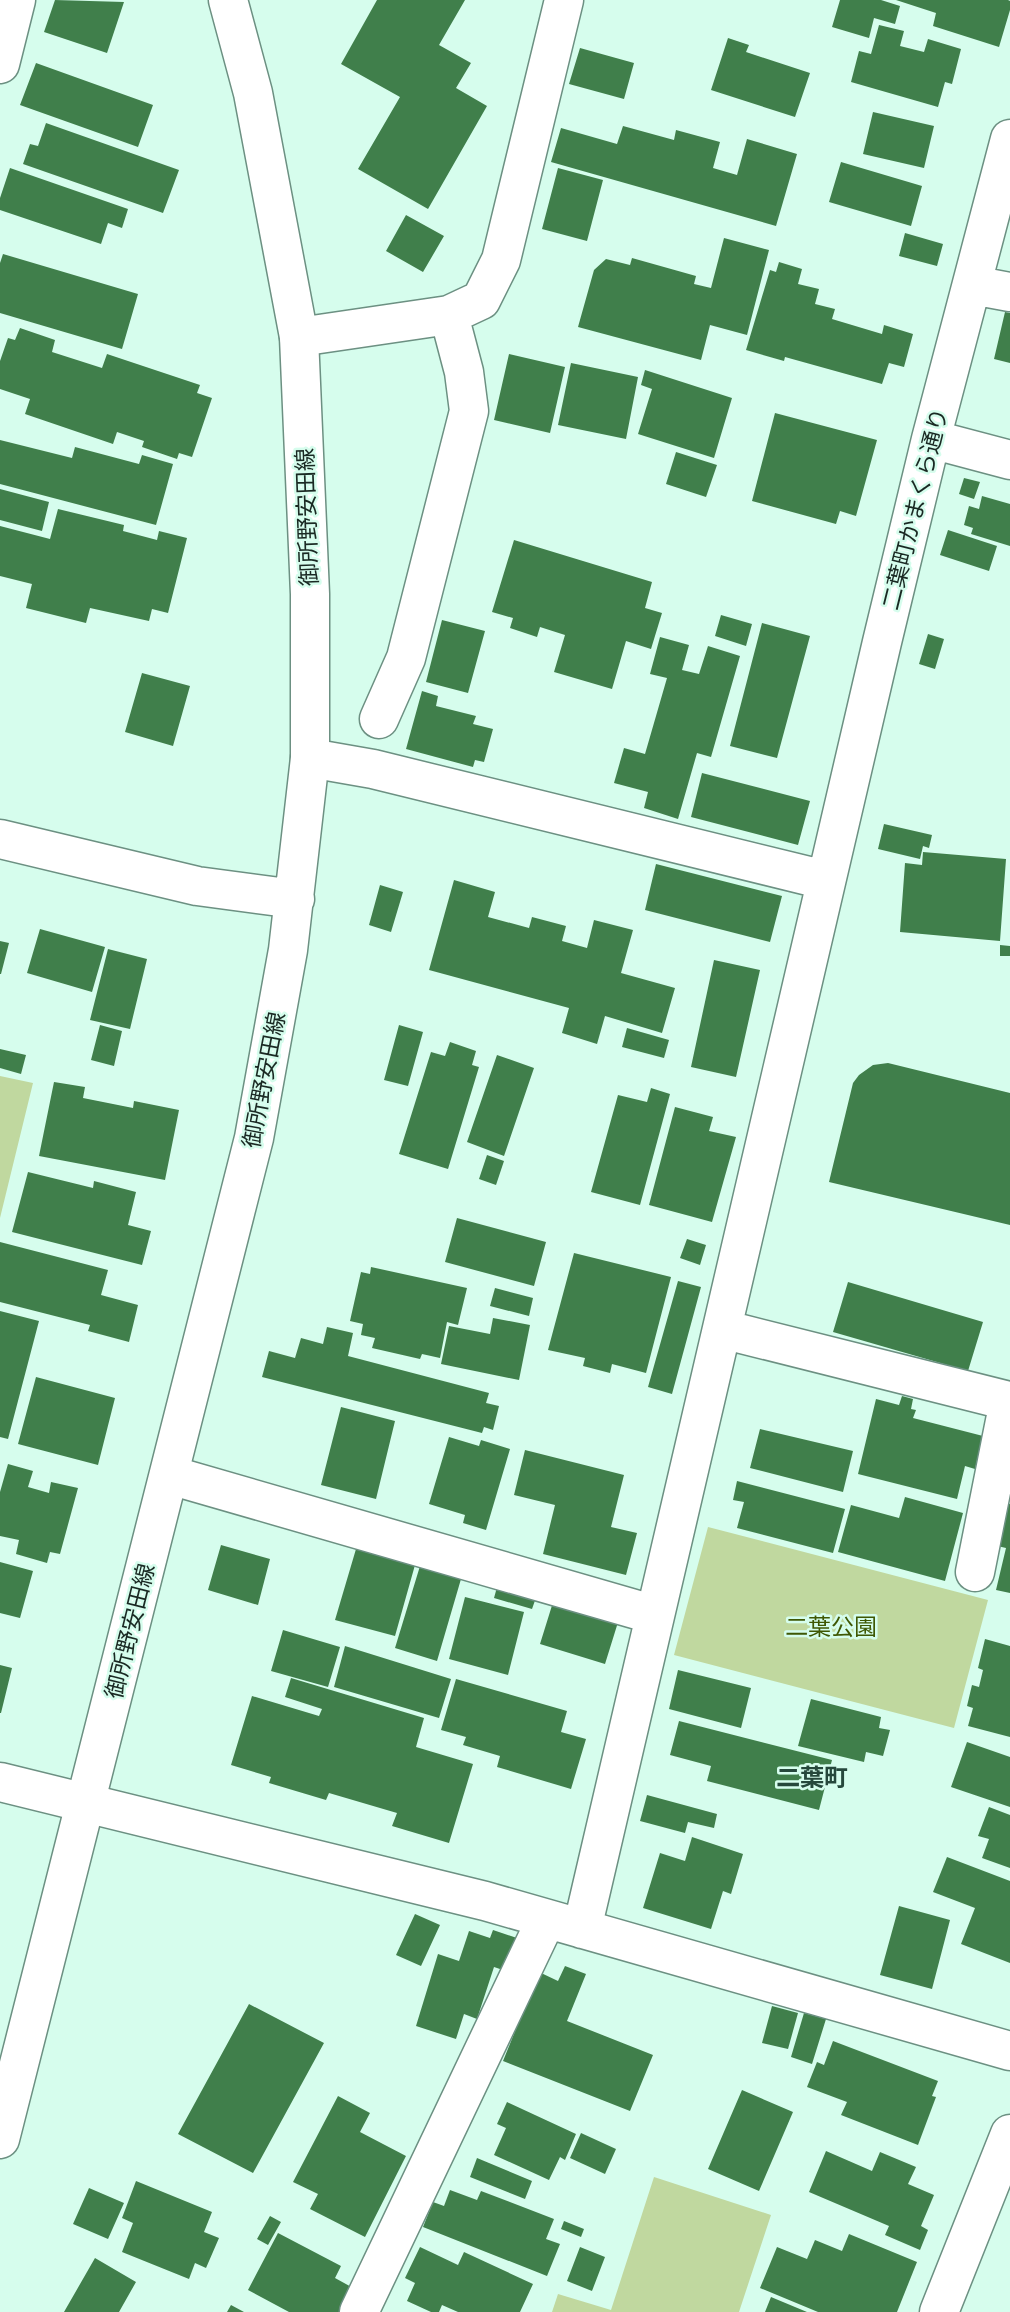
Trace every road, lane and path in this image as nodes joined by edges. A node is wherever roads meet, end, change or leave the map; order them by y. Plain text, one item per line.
1 (16, 0) edge
2 (228, 0) edge
3 (564, 0) edge
4 (0, 64) edge
5 (1010, 139) edge
6 (972, 285) junction
7 (1010, 292) edge
8 (449, 315) junction
9 (299, 337) junction
10 (931, 439) junction
11 (1010, 460) edge
12 (379, 719) dead end
13 (310, 758) junction
14 (0, 839) edge
15 (825, 880) junction
16 (295, 899) junction
17 (722, 1329) junction
18 (170, 1475) junction
19 (975, 1572) dead end
20 (655, 1615) junction
21 (0, 1782) edge
22 (87, 1803) junction
23 (564, 1925) junction
24 (1010, 2050) edge
25 (1010, 2134) edge
26 (0, 2139) edge
27 (359, 2312) edge
28 (939, 2312) edge

1 - 4 street
2 - 9 street, 御所野安田線
3 - 8 street
5 - 6 street, 二葉町かまくら通り
6 - 7 street
6 - 10 street, 二葉町かまくら通り
8 - 9 street
8 - 12 street
9 - 13 street, 御所野安田線
10 - 11 street
10 - 15 street, 二葉町かまくら通り
13 - 15 street
13 - 16 street, 御所野安田線
14 - 16 street
15 - 17 street, 二葉町かまくら通り
16 - 18 street, 御所野安田線
17 - 19 street
17 - 20 street, 二葉町かまくら通り
18 - 20 street
18 - 22 street, 御所野安田線
20 - 23 street, 二葉町かまくら通り
21 - 22 street
22 - 23 street
22 - 26 street, 御所野安田線
23 - 24 street
23 - 27 street, 二葉町かまくら通り
25 - 28 street

